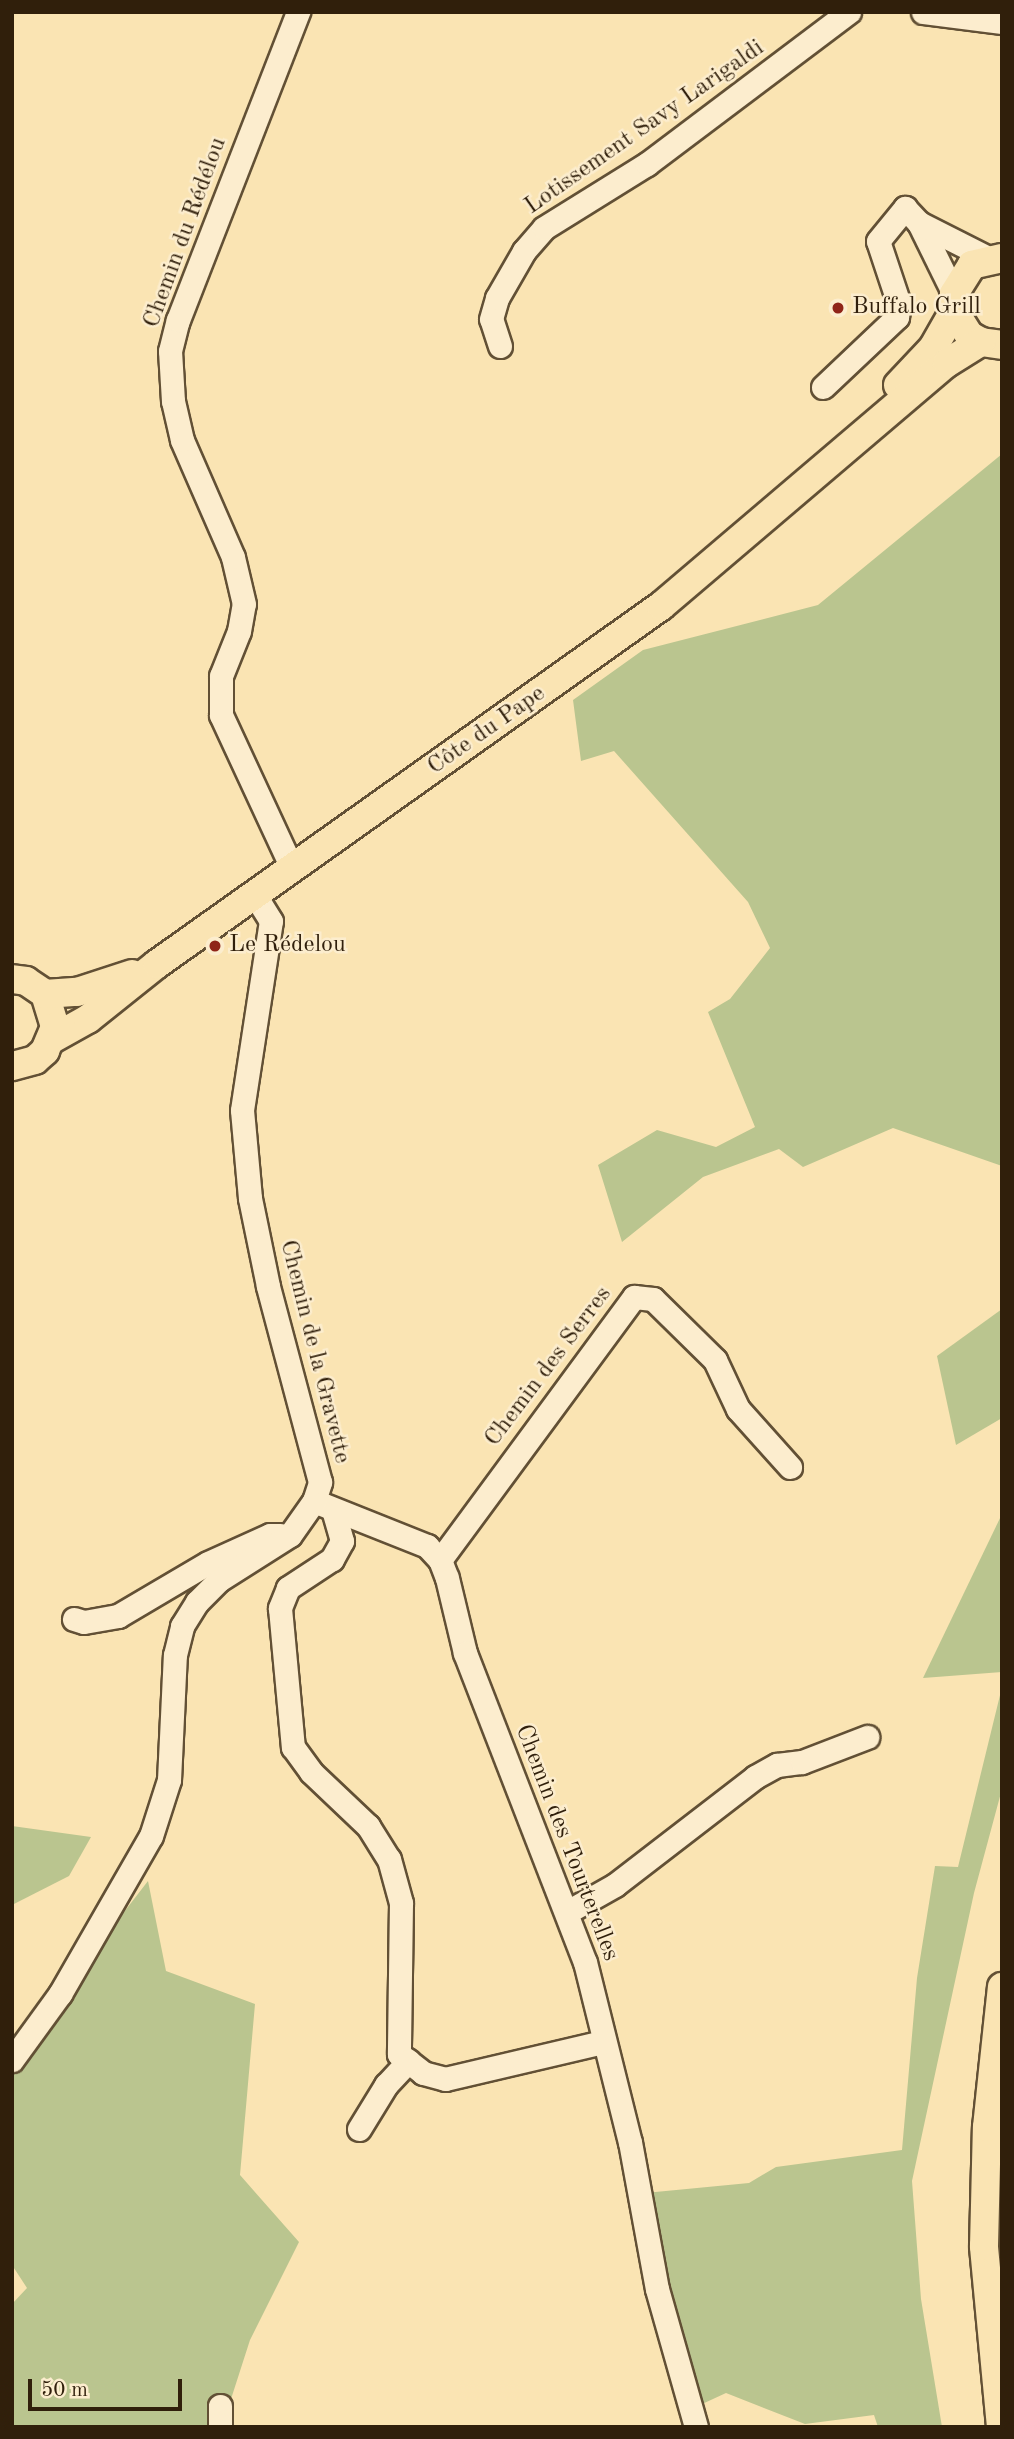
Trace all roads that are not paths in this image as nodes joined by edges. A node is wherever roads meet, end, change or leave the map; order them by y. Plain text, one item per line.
1 (298, 12) edge
2 (849, 12) edge
3 (923, 12) edge
4 (1002, 22) edge
5 (912, 216) junction
6 (995, 258) edge
7 (954, 302) junction
8 (991, 344) edge
9 (500, 345) dead end
10 (823, 387) dead end
11 (806, 484) junction
12 (292, 868) junction
13 (256, 895) junction
14 (157, 964) junction
15 (13, 978) edge
16 (45, 994) junction
17 (52, 1039) junction
18 (12, 1066) edge
19 (790, 1467) dead end
20 (324, 1507) junction
21 (290, 1535) junction
22 (440, 1560) junction
23 (74, 1619) dead end
24 (867, 1737) dead end
25 (569, 1911) junction
26 (1002, 1987) edge
27 (603, 2042) junction
28 (12, 2060) edge
29 (408, 2061) junction
30 (359, 2129) dead end
31 (696, 2427) edge
32 (1001, 2427) edge

1 - 12 street, Chemin du Rédélou
2 - 9 street, Lotissement Savy Larigaldi
3 - 4 street
5 - 6 street
5 - 7 street
5 - 10 street
6 - 7 main road, Côte du Pape
7 - 8 main road
7 - 11 main road, Côte du Pape
8 - 11 main road, Côte du Pape
11 - 12 main road, Côte du Pape
12 - 13 main road, Côte du Pape
13 - 14 main road, Côte du Pape
13 - 20 street, Chemin de la Gravette
14 - 16 main road, Côte du Pape
14 - 17 main road, Côte du Pape
15 - 16 main road
16 - 17 main road
17 - 18 main road, Côte du Pape
19 - 22 street, Chemin des Serres
20 - 21 street
20 - 22 street
20 - 29 street, Chemin de la Gravette
21 - 23 street
21 - 28 street
22 - 25 street, Chemin des Tourterelles
24 - 25 street
25 - 27 street, Chemin des Tourterelles
26 - 32 main road
27 - 29 street
27 - 31 street, Chemin des Tourterelles
29 - 30 street

